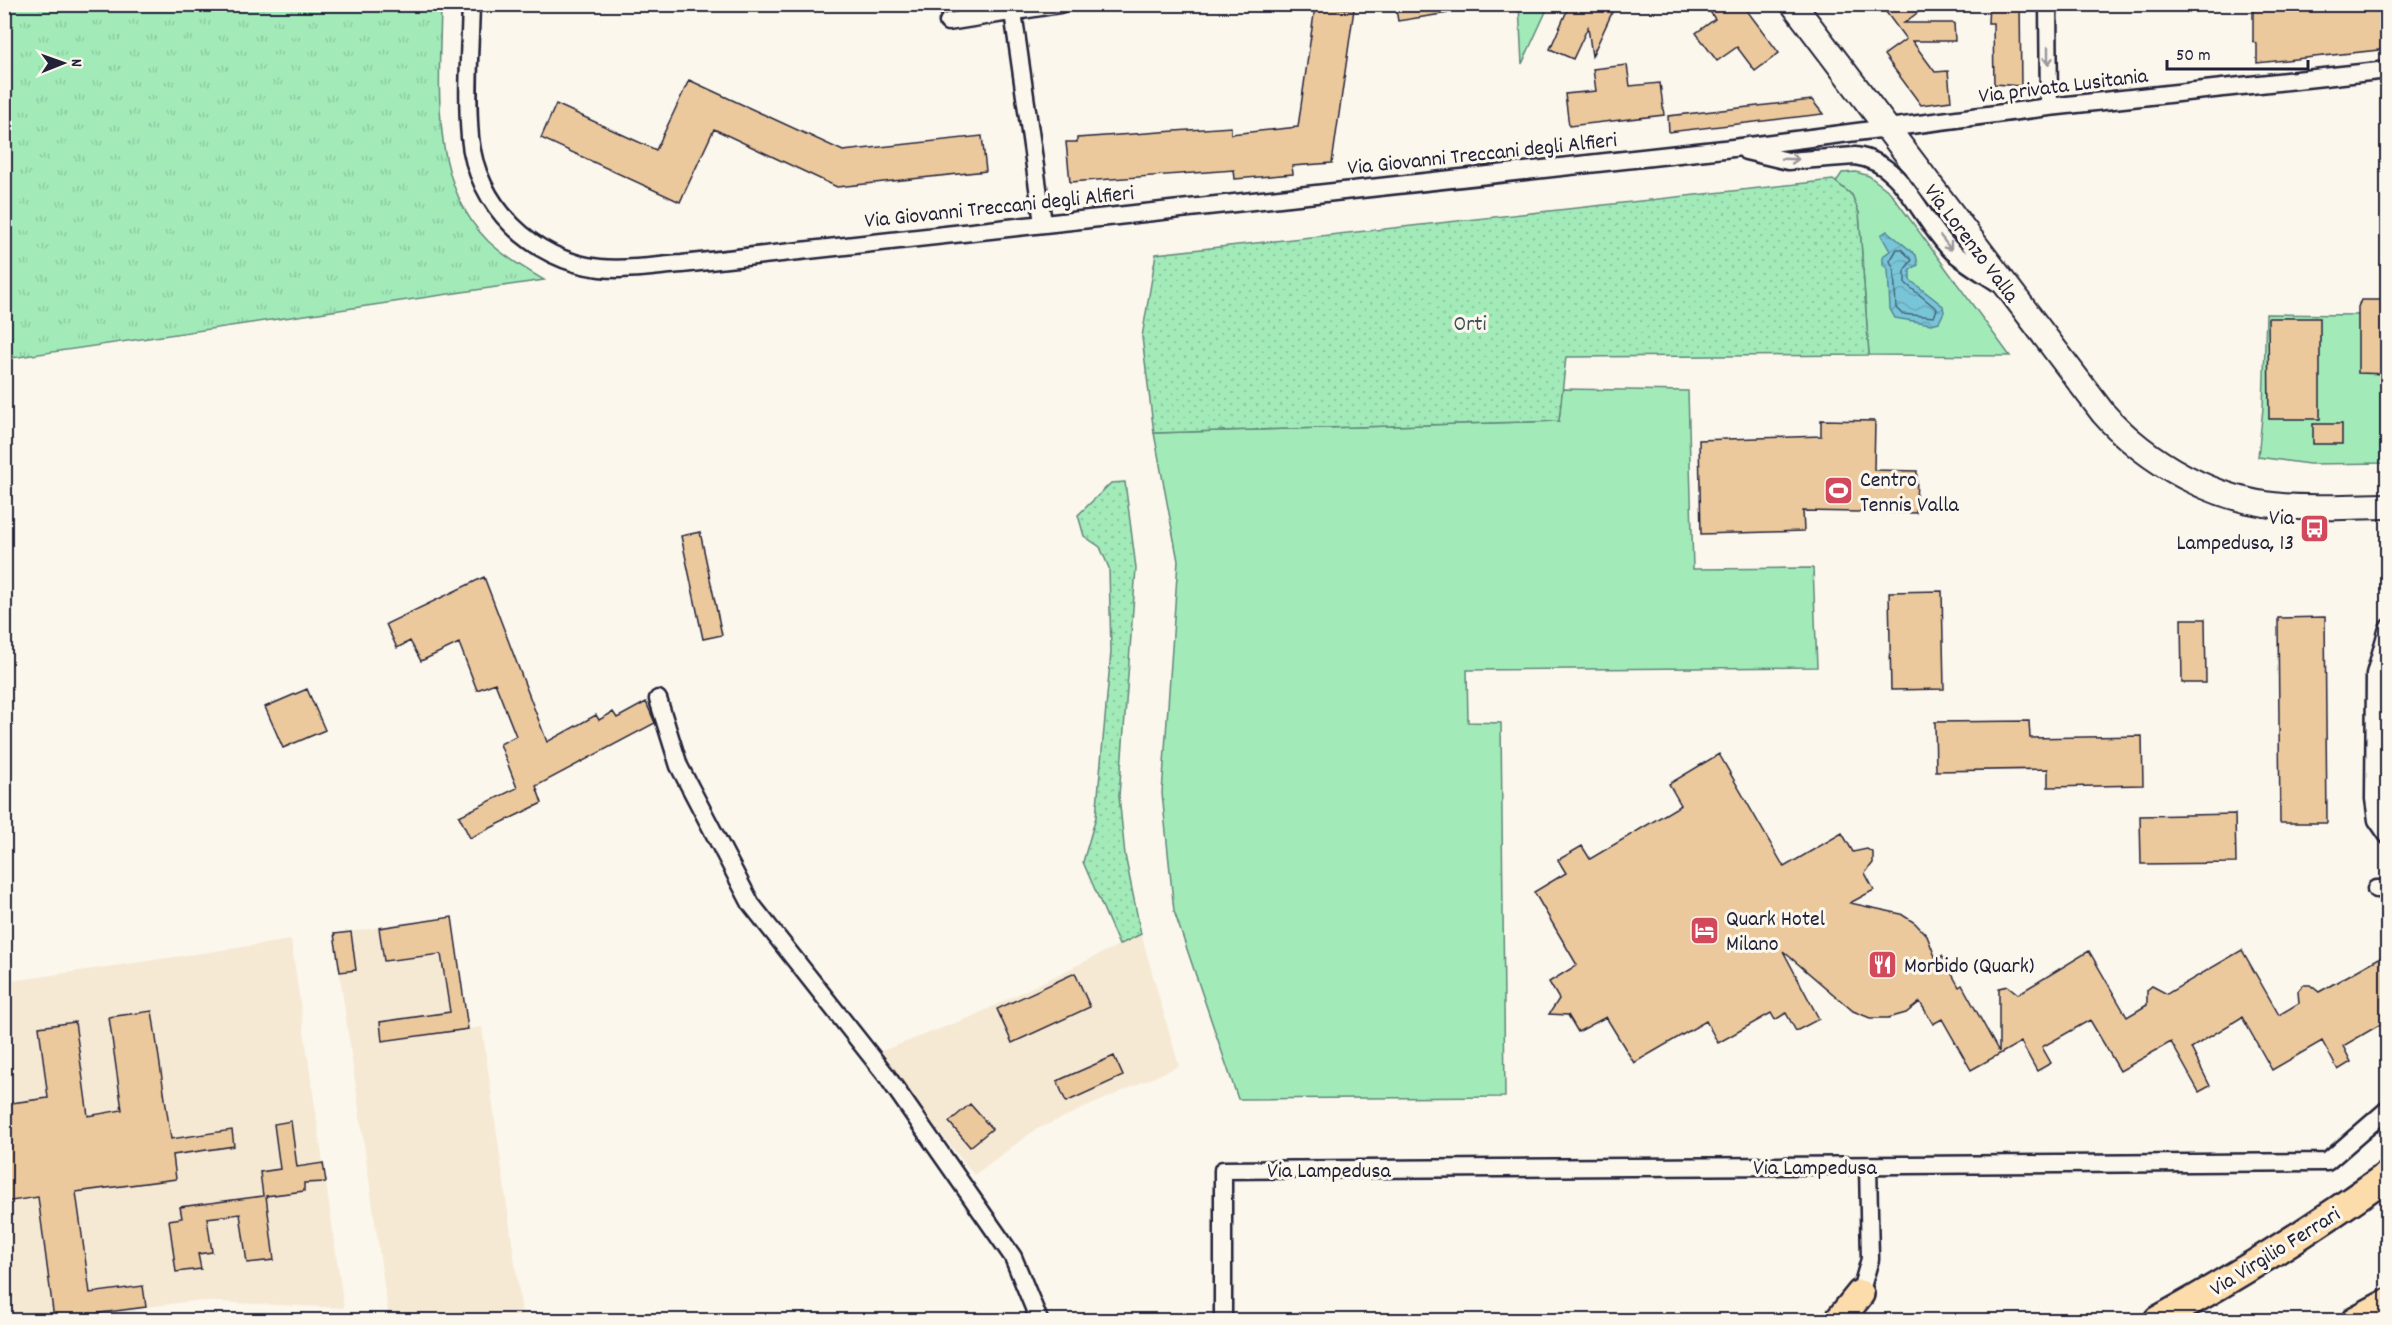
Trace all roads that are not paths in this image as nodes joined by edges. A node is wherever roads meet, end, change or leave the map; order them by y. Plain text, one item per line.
1 (471, 4) edge
2 (1060, 4) edge
3 (1793, 4) edge
4 (2048, 4) edge
5 (1013, 12) junction
6 (948, 22) dead end
7 (2388, 70) edge
8 (2049, 107) junction
9 (1887, 128) junction
10 (1733, 148) junction
11 (1043, 223) junction
12 (2011, 291) junction
13 (2388, 506) edge
14 (2388, 628) edge
15 (658, 699) dead end
16 (2388, 836) edge
17 (2388, 1109) edge
18 (1868, 1166) junction
19 (2388, 1175) edge
20 (1860, 1294) junction
21 (2388, 1303) edge
22 (1039, 1320) edge
23 (1222, 1320) edge
24 (1839, 1320) edge
25 (1850, 1320) edge
26 (2158, 1320) edge
27 (2356, 1320) edge

1 - 11 street, Via Giovanni Treccani degli Alfieri
2 - 5 street
3 - 9 main road, Via Lorenzo Valla
4 -> 8 street
5 - 6 street
5 - 11 street
7 - 8 street, Via privata Lusitania
8 - 9 street, Via privata Lusitania
9 - 10 street, Via Giovanni Treccani degli Alfieri
9 - 12 main road, Via Lorenzo Valla
10 - 11 street, Via Giovanni Treccani degli Alfieri
10 -> 12 street, Via Giovanni Treccani degli Alfieri
12 - 13 main road, Via Lorenzo Valla
14 - 16 street
15 - 22 street
17 - 18 street, Via Lampedusa
18 - 20 street
18 - 23 street, Via Lampedusa
19 - 26 main road, Via Virgilio Ferrari
20 - 24 main road
20 - 25 main road
21 - 27 main road

